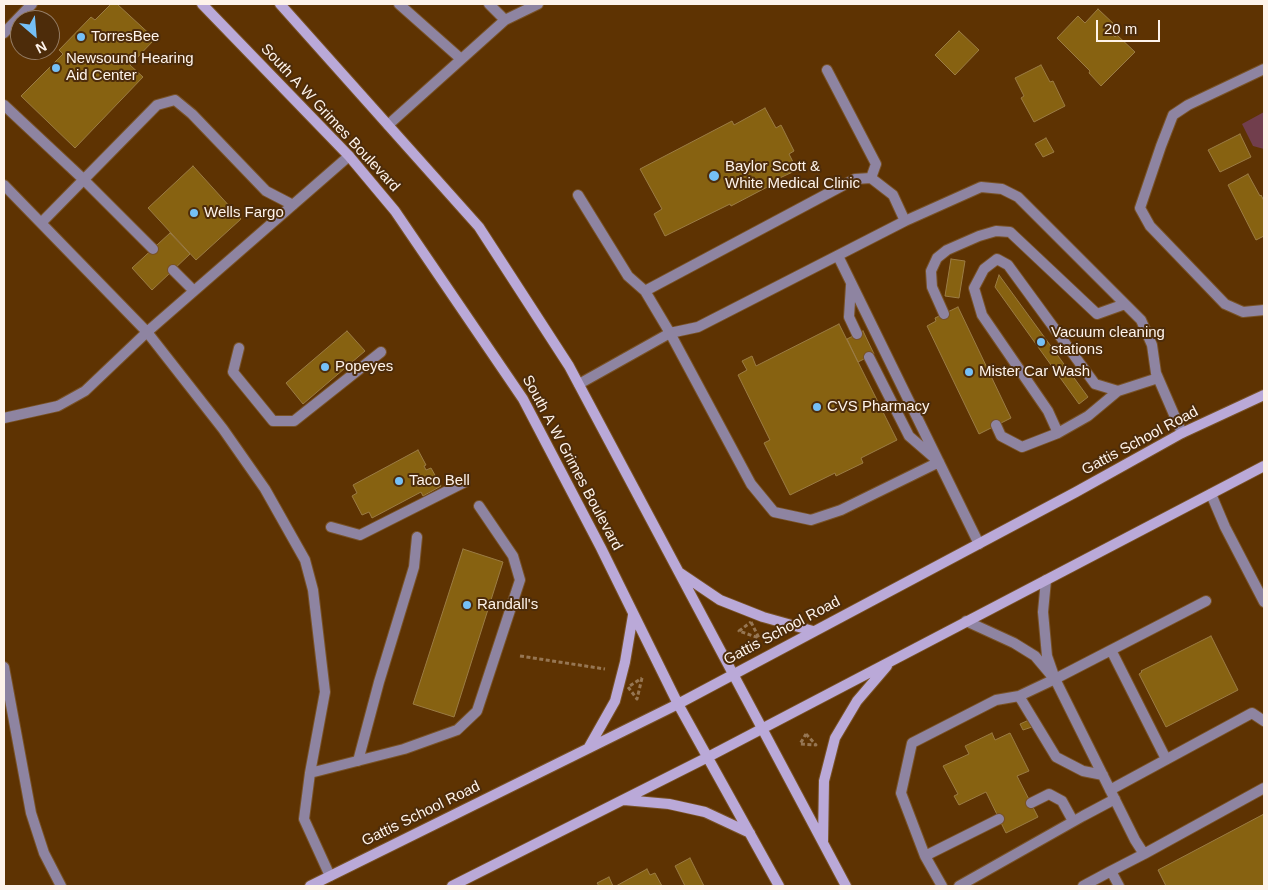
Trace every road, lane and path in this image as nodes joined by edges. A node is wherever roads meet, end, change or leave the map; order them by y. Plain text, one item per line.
1 (32, 4) edge
2 (202, 4) edge
3 (280, 4) edge
4 (399, 4) edge
5 (489, 4) edge
6 (538, 4) edge
7 (505, 20) junction
8 (4, 34) edge
9 (460, 59) junction
10 (1264, 69) edge
11 (827, 70) dead end
12 (4, 105) edge
13 (388, 125) junction
14 (349, 156) junction
15 (82, 178) junction
16 (871, 178) junction
17 (4, 184) edge
18 (578, 195) dead end
19 (293, 205) junction
20 (906, 221) junction
21 (41, 223) junction
22 (153, 249) dead end
23 (838, 256) junction
24 (174, 270) dead end
25 (851, 282) junction
26 (194, 291) junction
27 (645, 291) junction
28 (1125, 304) junction
29 (1264, 310) edge
30 (944, 314) dead end
31 (147, 332) junction
32 (670, 333) junction
33 (857, 334) dead end
34 (239, 348) dead end
35 (381, 352) dead end
36 (869, 357) dead end
37 (1158, 378) junction
38 (579, 384) junction
39 (1118, 391) junction
40 (1264, 395) edge
41 (4, 418) edge
42 (996, 425) dead end
43 (1058, 433) junction
44 (1182, 433) junction
45 (939, 462) junction
46 (1264, 466) edge
47 (465, 482) dead end
48 (1210, 494) junction
49 (479, 506) dead end
50 (331, 527) dead end
51 (417, 537) dead end
52 (979, 544) junction
53 (678, 572) junction
54 (1046, 580) junction
55 (1206, 601) dead end
56 (1264, 602) edge
57 (633, 615) junction
58 (966, 621) junction
59 (813, 631) junction
60 (1111, 650) junction
61 (520, 656) dead end
62 (892, 660) junction
63 (4, 667) edge
64 (605, 669) dead end
65 (732, 674) junction
66 (1055, 679) junction
67 (628, 687) dead end
68 (1019, 696) junction
69 (636, 699) dead end
70 (678, 704) junction
71 (1264, 722) edge
72 (761, 728) junction
73 (800, 744) joint
74 (589, 748) junction
75 (708, 757) junction
76 (1166, 759) junction
77 (358, 761) junction
78 (310, 773) junction
79 (1102, 775) junction
80 (1264, 788) edge
81 (1112, 795) junction
82 (623, 800) junction
83 (1031, 803) dead end
84 (999, 818) dead end
85 (1073, 822) junction
86 (750, 833) junction
87 (823, 843) junction
88 (1144, 854) junction
89 (925, 856) junction
90 (1111, 871) junction
91 (330, 876) junction
92 (61, 886) edge
93 (310, 886) edge
94 (452, 886) edge
95 (779, 886) edge
96 (846, 886) edge
97 (942, 886) edge
98 (959, 886) edge
99 (1083, 886) edge
100 (1119, 886) edge

1 - 8 street
2 - 14 main road, South A W Grimes Boulevard
3 - 13 main road
4 - 9 street
5 - 7 street
6 - 7 street
7 - 9 street
9 - 13 street
10 - 29 street
11 - 16 street
12 - 15 street
13 - 38 main road
14 - 19 street
14 - 57 main road, South A W Grimes Boulevard
15 - 19 street
15 - 21 street
15 - 22 street
16 - 20 street
16 - 27 street
17 - 21 street
18 - 27 street
19 - 26 street
20 - 23 street
20 - 28 street
21 - 31 street
23 - 25 street
23 - 32 street
24 - 26 street
25 - 33 street
25 - 45 street
26 - 31 street
27 - 32 street
28 - 30 street
28 - 37 street
31 - 41 street
31 - 78 street
32 - 38 street
32 - 45 street
34 - 35 street
36 - 45 street
37 - 39 street
37 - 44 street
38 - 53 main road
39 - 43 street
39 - 43 street
40 - 44 main road, Gattis School Road
42 - 43 street
44 - 52 main road, Gattis School Road
45 - 52 street
46 - 48 main road
47 - 50 street
48 - 54 main road
48 - 56 street
49 - 77 street
51 - 77 street
52 - 59 main road, Gattis School Road
53 - 59 main road
53 - 65 main road
54 - 58 main road
54 - 66 street
55 - 60 street
57 - 70 main road, South A W Grimes Boulevard
57 - 74 main road
58 - 62 main road
58 - 66 street
59 - 65 main road, Gattis School Road
60 - 66 street
60 - 76 street
61 - 64 path
62 - 72 main road
62 - 87 main road
63 - 92 street
65 - 70 main road, Gattis School Road
65 - 72 main road
66 - 68 street
66 - 79 street
67 - 69 path
68 - 79 street
68 - 89 street
70 - 74 main road, Gattis School Road
70 - 75 main road, South A W Grimes Boulevard
71 - 76 street
72 - 75 main road
72 - 87 main road
73 - 73 path
74 - 91 main road, Gattis School Road
75 - 82 main road
75 - 86 main road, South A W Grimes Boulevard
76 - 81 street
77 - 78 street
78 - 91 street
79 - 81 street
80 - 88 street
81 - 85 street
81 - 88 street
82 - 86 main road
82 - 94 main road
83 - 85 street
84 - 89 street
85 - 98 street
86 - 95 main road, South A W Grimes Boulevard
87 - 96 main road
88 - 90 street
89 - 97 street
90 - 99 street
90 - 100 street
91 - 93 main road, Gattis School Road

